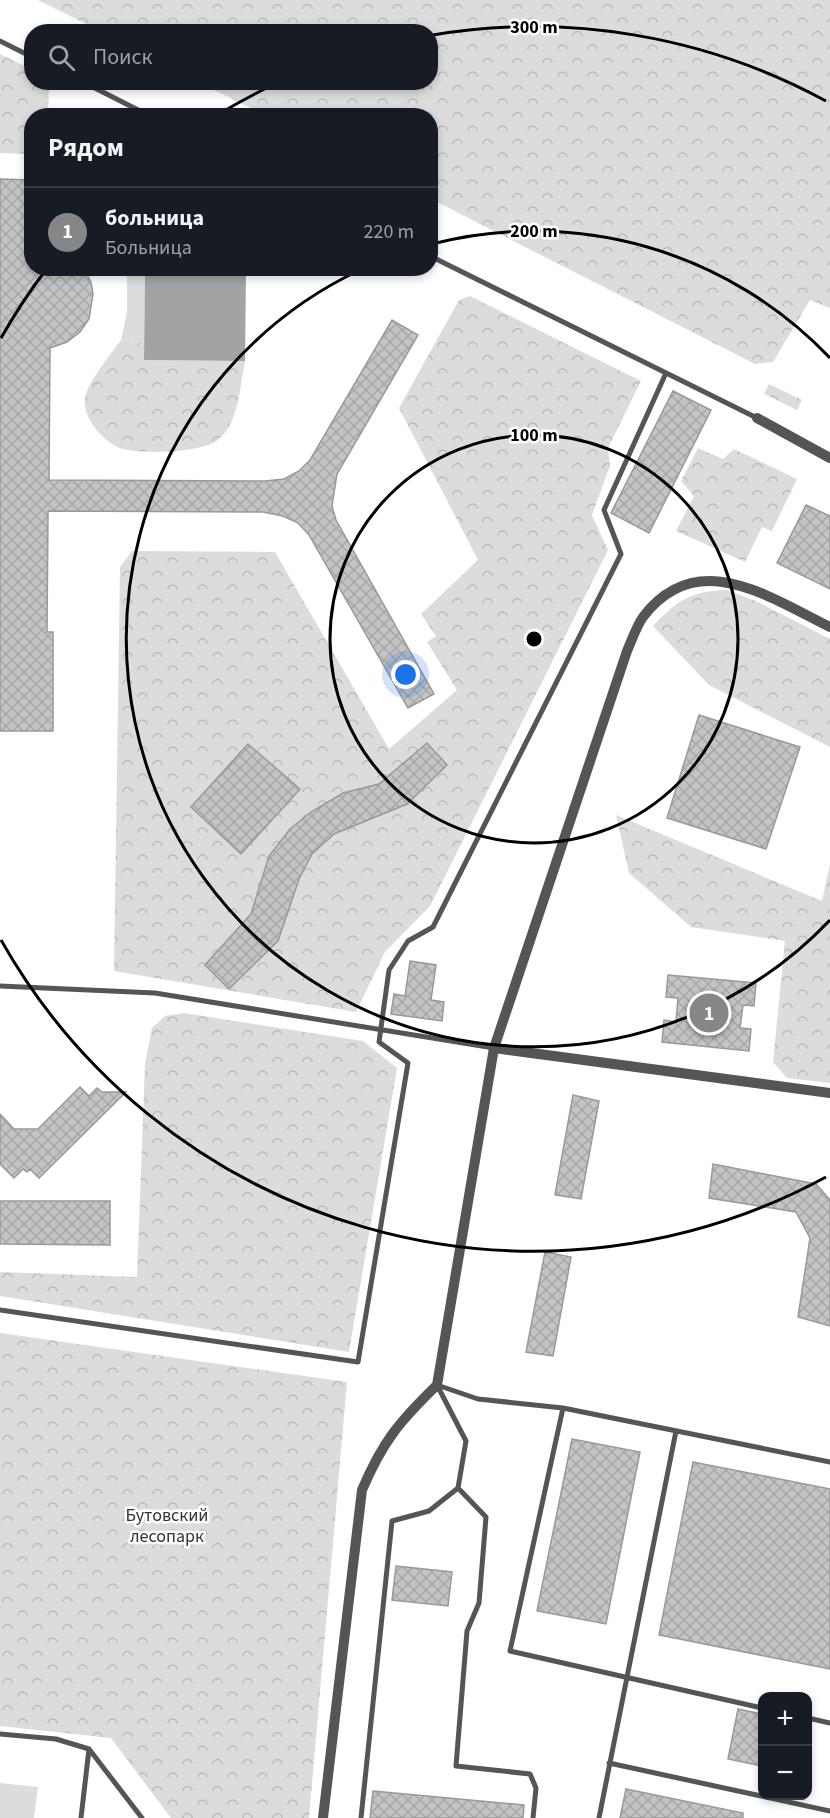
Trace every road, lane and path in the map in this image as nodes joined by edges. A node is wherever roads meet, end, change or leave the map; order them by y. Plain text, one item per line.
1 (0, 41) edge
2 (24, 53) edge
3 (99, 90) edge
4 (134, 108) edge
5 (438, 260) edge
6 (666, 373) junction
7 (757, 418) joint
8 (830, 458) edge
9 (830, 627) edge
10 (0, 986) edge
11 (381, 1032) junction
12 (494, 1048) junction
13 (830, 1093) edge
14 (0, 1310) edge
15 (437, 1385) junction
16 (563, 1408) junction
17 (676, 1431) junction
18 (830, 1462) edge
19 (458, 1488) junction
20 (626, 1677) junction
21 (758, 1707) edge
22 (812, 1719) edge
23 (830, 1723) edge
24 (0, 1734) edge
25 (89, 1749) junction
26 (609, 1763) junction
27 (830, 1811) edge
28 (81, 1818) edge
29 (142, 1818) edge
30 (323, 1818) edge
31 (361, 1818) edge
32 (533, 1818) edge
33 (599, 1818) edge

1 - 2 lane
3 - 4 lane
5 - 6 lane
6 - 7 lane
6 - 11 lane
7 - 8 street
9 - 12 street
10 - 11 lane
11 - 12 lane
11 - 14 lane
12 - 13 street
12 - 15 street
15 - 16 lane
15 - 19 lane
15 - 30 street
16 - 17 lane
16 - 20 lane
17 - 18 lane
17 - 20 lane
19 - 31 lane
19 - 32 lane
20 - 21 lane
20 - 26 lane
22 - 23 lane
24 - 25 lane
25 - 28 lane
25 - 29 lane
26 - 27 lane
26 - 33 lane

